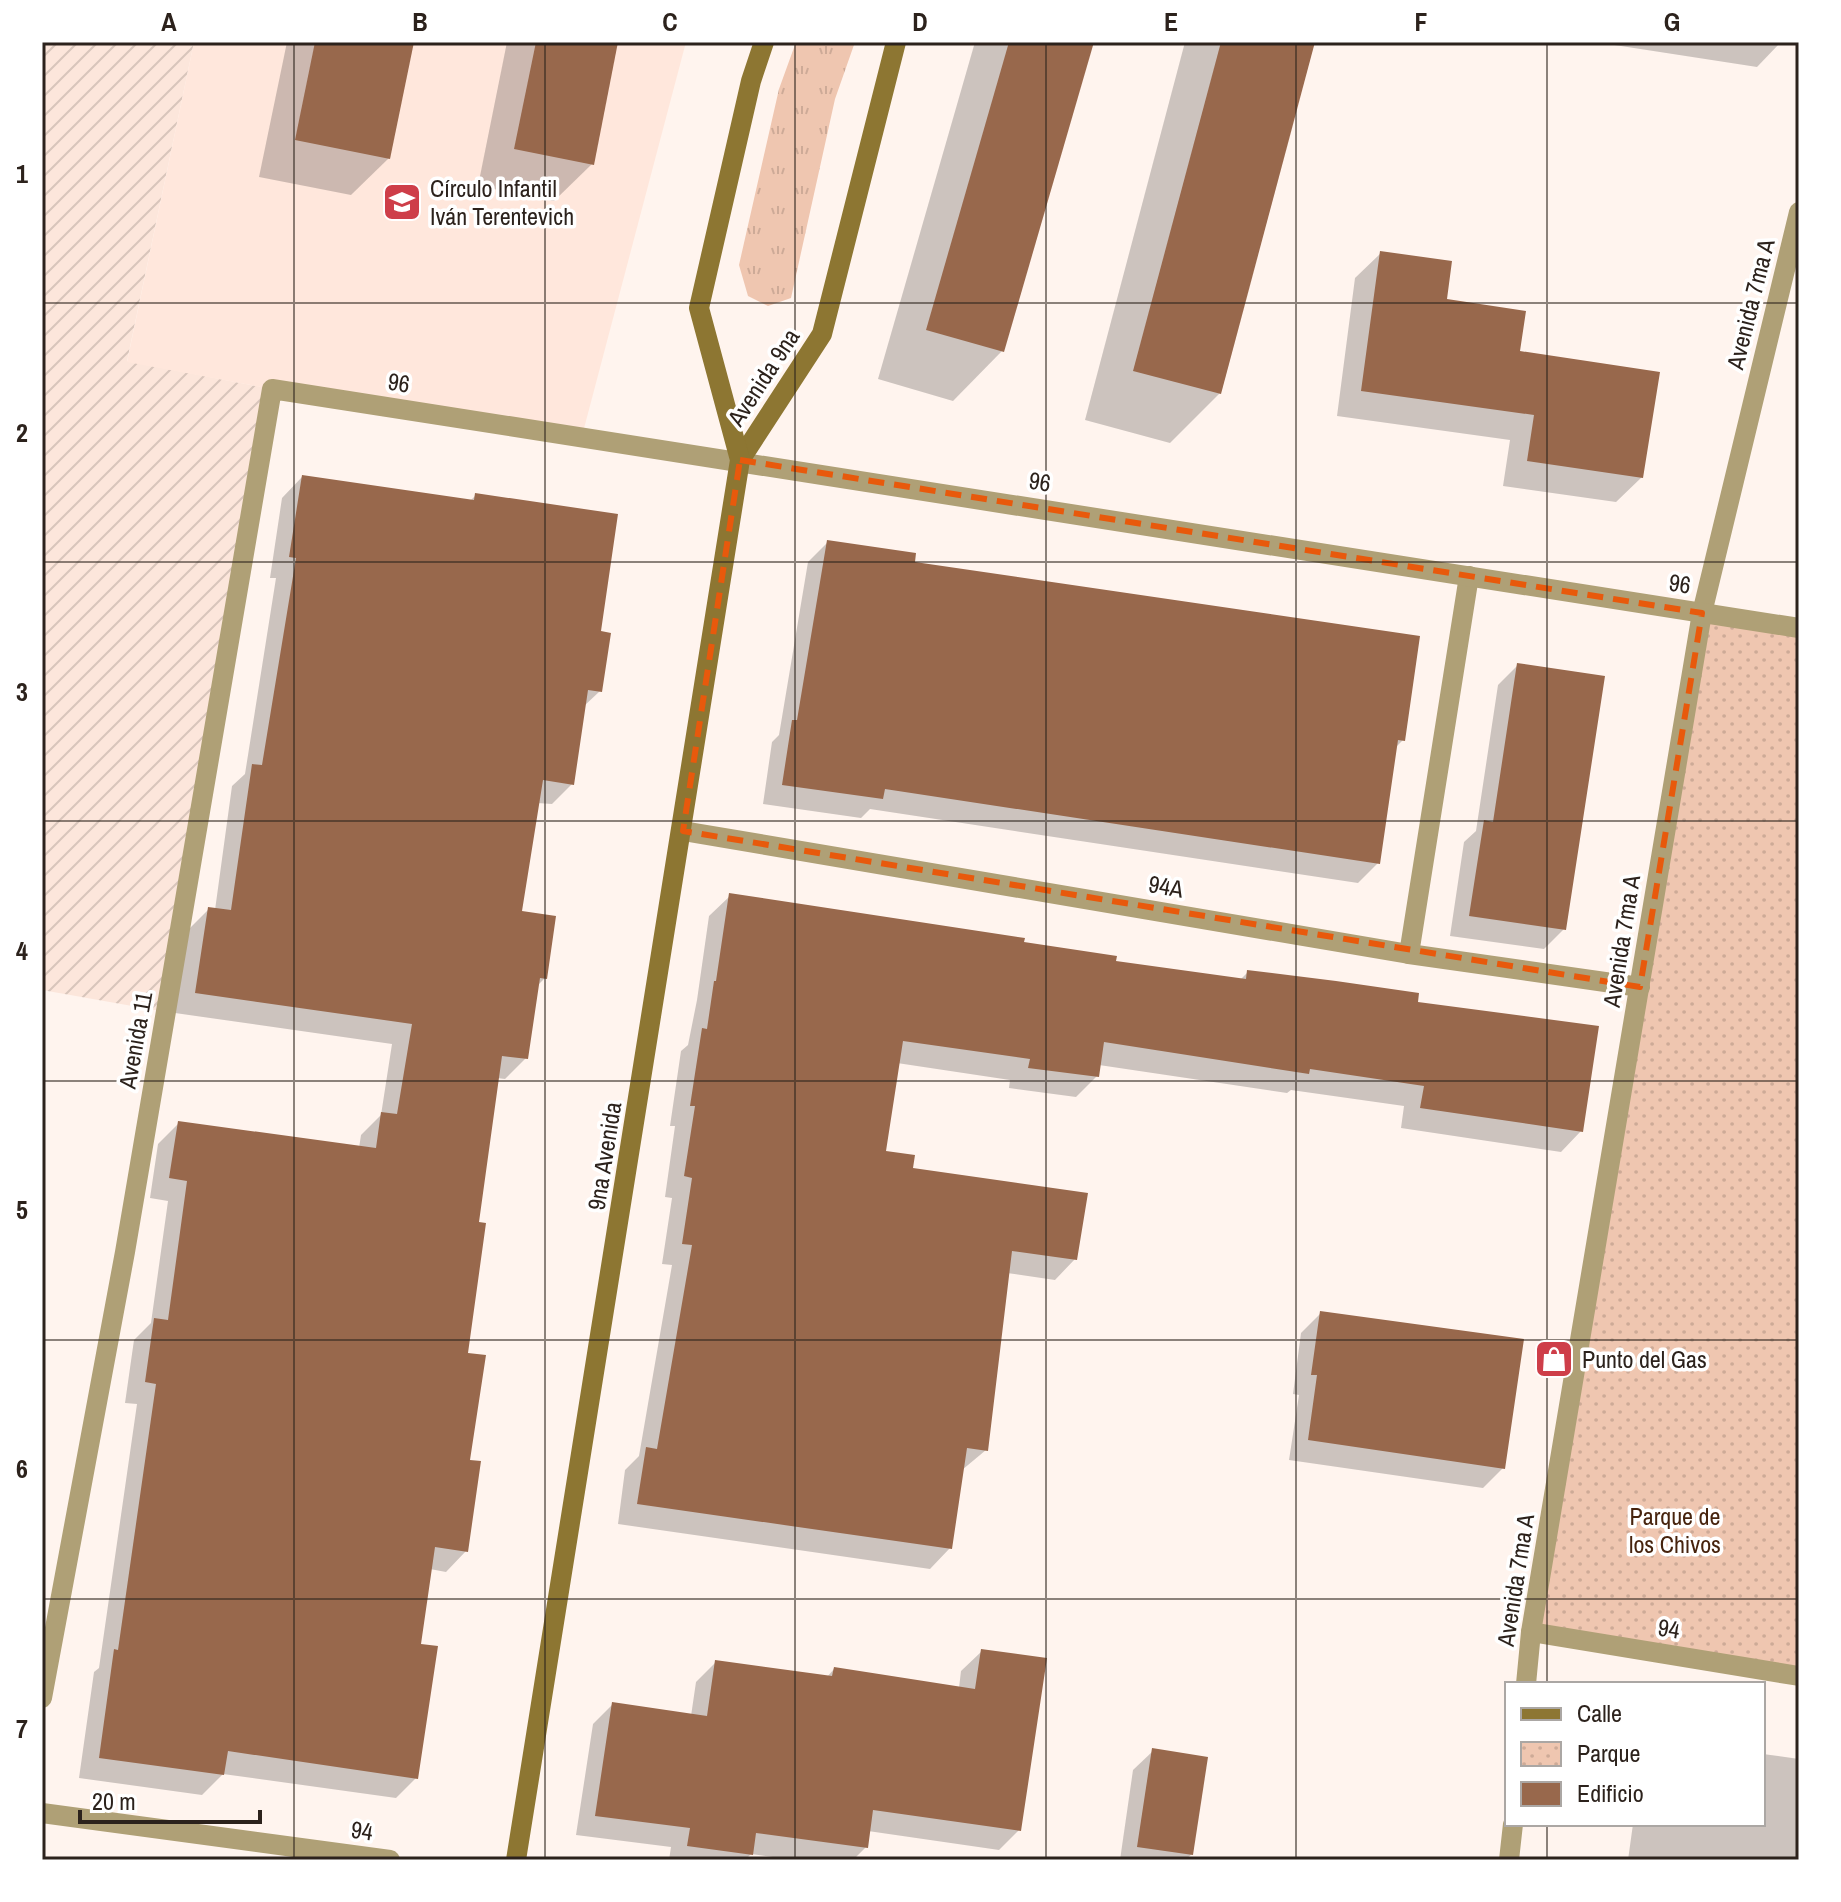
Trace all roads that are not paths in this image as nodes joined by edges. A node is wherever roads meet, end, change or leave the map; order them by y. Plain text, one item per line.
1 (764, 42) edge
2 (896, 42) edge
3 (1799, 212) edge
4 (272, 389) joint
5 (740, 460) junction
6 (1469, 576) junction
7 (1702, 613) junction
8 (1799, 628) edge
9 (683, 831) junction
10 (1409, 954) junction
11 (1640, 987) junction
12 (1531, 1632) junction
13 (1799, 1676) edge
14 (1526, 1682) edge
15 (42, 1698) edge
16 (42, 1813) edge
17 (1513, 1826) edge
18 (390, 1860) edge
19 (516, 1860) edge
20 (1509, 1860) edge

1 - 5 main road, Avenida 9na
2 - 5 main road, Avenida 9na
3 - 7 street, Avenida 7ma A
4 - 5 street, 96
4 - 15 street, Avenida 11
5 - 6 street, 96
5 - 9 main road, 9na Avenida
6 - 7 street, 96
6 - 10 street
7 - 8 street, 96
7 - 11 street, Avenida 7ma A
9 - 10 street, 94A
9 - 19 main road, 9na Avenida
10 - 11 street, 94A
11 - 12 street, Avenida 7ma A
12 - 13 street, 94
12 - 14 street, Avenida 7ma A
16 - 18 street, 94
17 - 20 street

